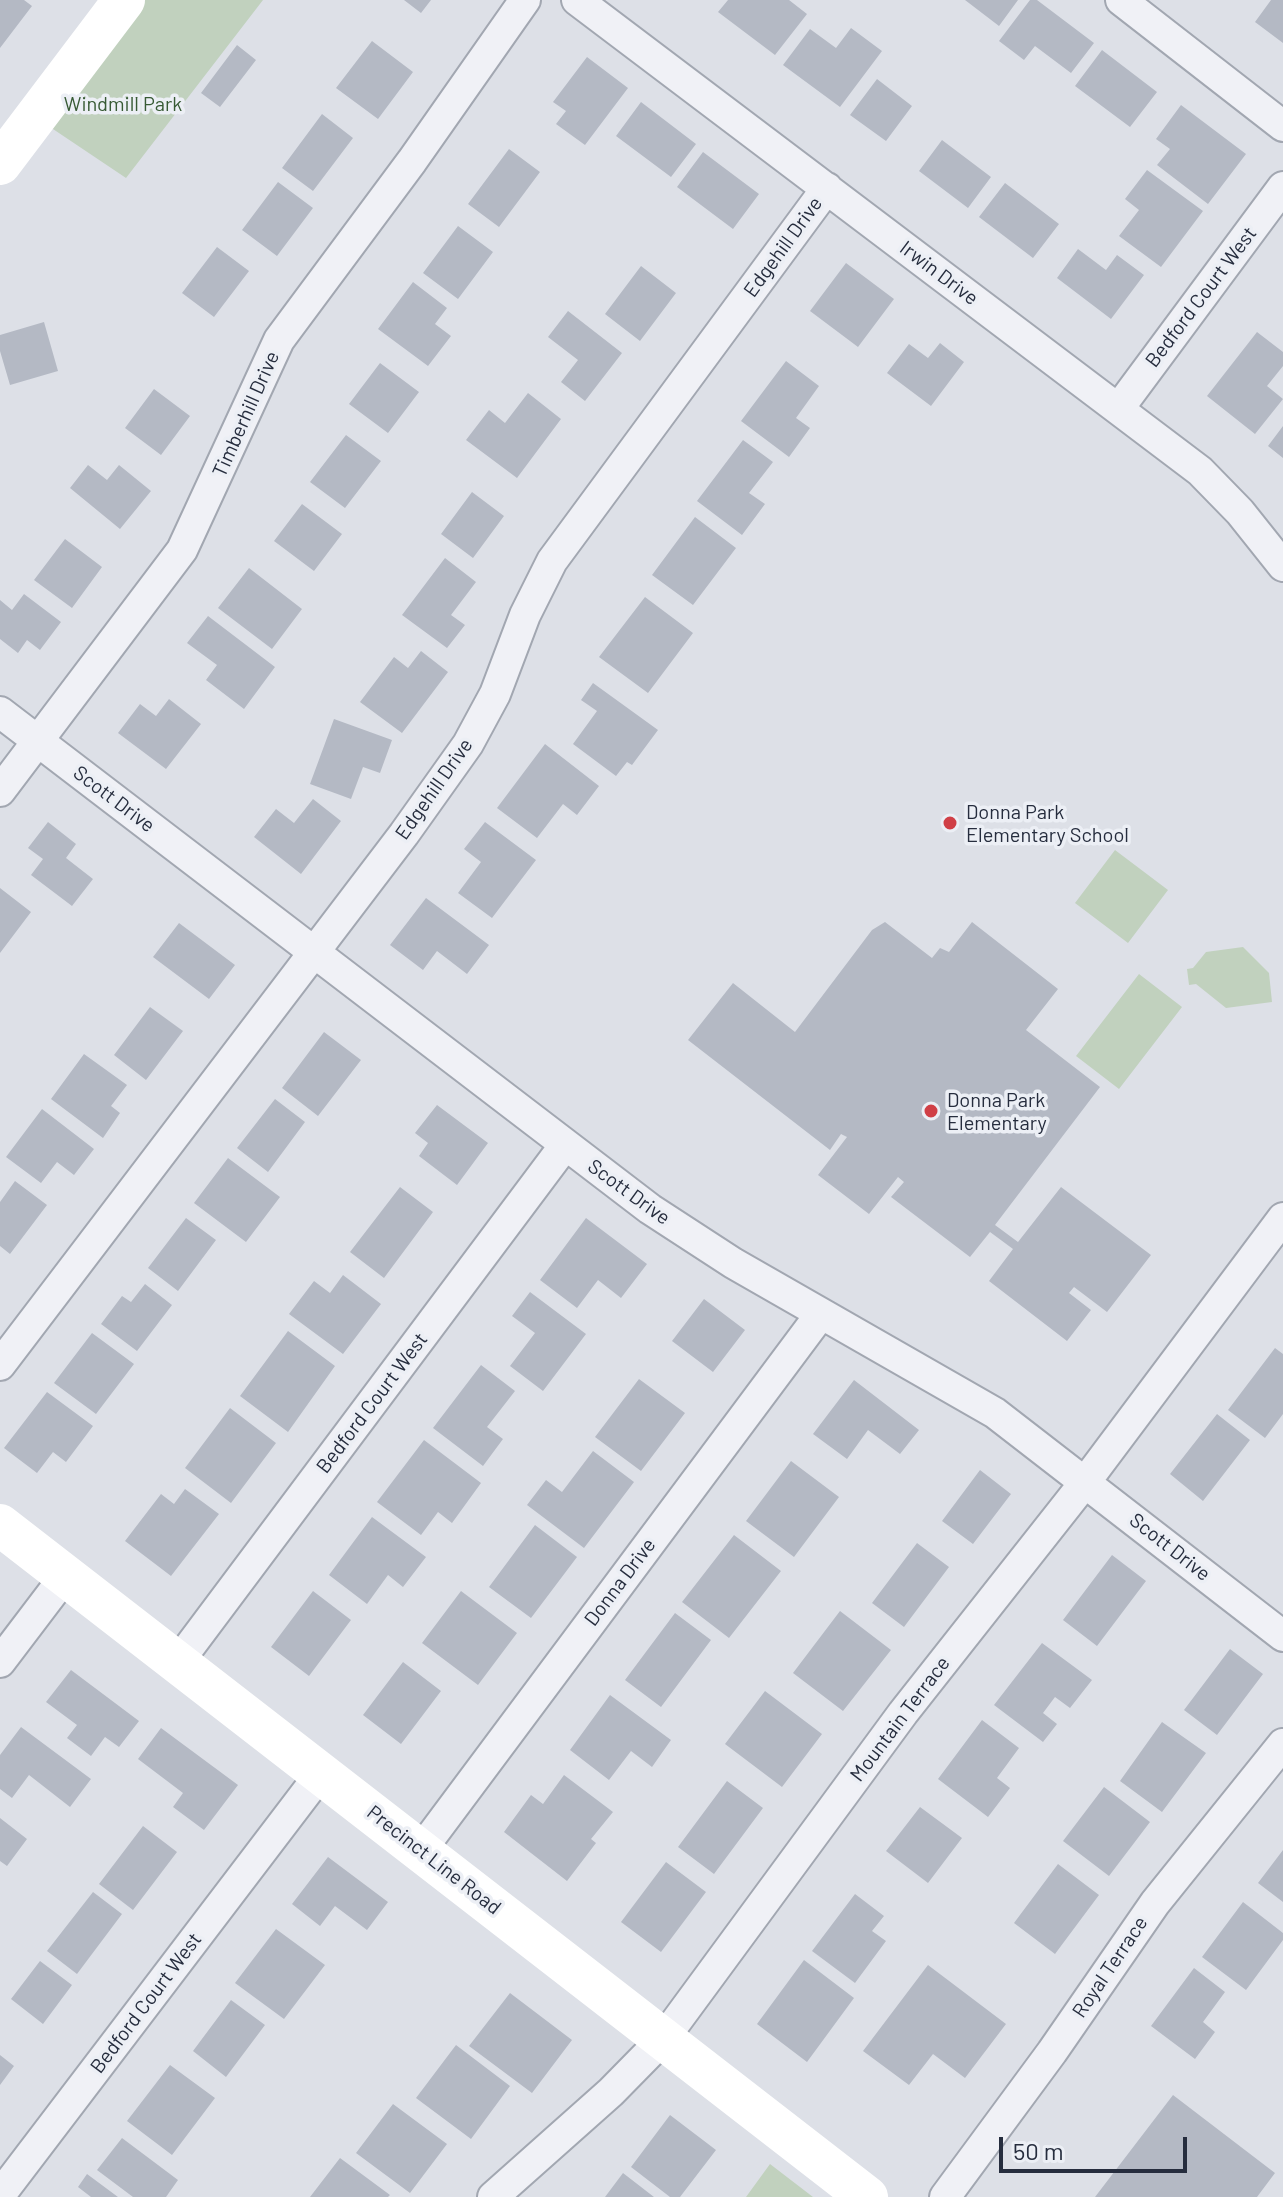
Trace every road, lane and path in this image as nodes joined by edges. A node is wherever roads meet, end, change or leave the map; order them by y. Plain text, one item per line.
1 (124, 0) edge
2 (525, 0) edge
3 (577, 0) edge
4 (1121, 0) edge
5 (1283, 126) edge
6 (0, 164) edge
7 (1283, 187) edge
8 (827, 188) junction
9 (1119, 408) junction
10 (1283, 566) edge
11 (0, 712) edge
12 (38, 741) junction
13 (0, 791) edge
14 (312, 951) junction
15 (565, 1145) junction
16 (1283, 1218) edge
17 (820, 1315) junction
18 (0, 1365) edge
19 (1086, 1481) junction
20 (0, 1525) edge
21 (66, 1575) junction
22 (1283, 1636) edge
23 (0, 1662) edge
24 (178, 1662) junction
25 (1283, 1744) edge
26 (322, 1772) junction
27 (421, 1850) junction
28 (664, 2038) junction
29 (0, 2195) edge
30 (493, 2197) edge
31 (867, 2197) edge
32 (945, 2197) edge

1 - 6 main road
2 - 12 street, Timberhill Drive
3 - 8 street, Irwin Drive
4 - 5 street
7 - 9 street, Bedford Court West
8 - 9 street, Irwin Drive
8 - 14 street, Edgehill Drive
9 - 10 street, Irwin Drive
11 - 12 street, Scott Drive
12 - 13 street, Timberhill Drive
12 - 14 street, Scott Drive
14 - 15 street, Scott Drive
14 - 18 street, Edgehill Drive
15 - 17 street, Scott Drive
15 - 24 street, Bedford Court West
16 - 19 street, Mountain Terrace
17 - 19 street, Scott Drive
17 - 27 street, Donna Drive
19 - 22 street, Scott Drive
19 - 28 street, Mountain Terrace
20 - 21 main road, Precinct Line Road
21 - 23 street
21 - 24 main road, Precinct Line Road
24 - 26 main road, Precinct Line Road
25 - 32 street, Royal Terrace
26 - 27 main road, Precinct Line Road
26 - 29 street, Bedford Court West
27 - 28 main road, Precinct Line Road
28 - 30 street, Mountain Terrace
28 - 31 main road, Precinct Line Road

